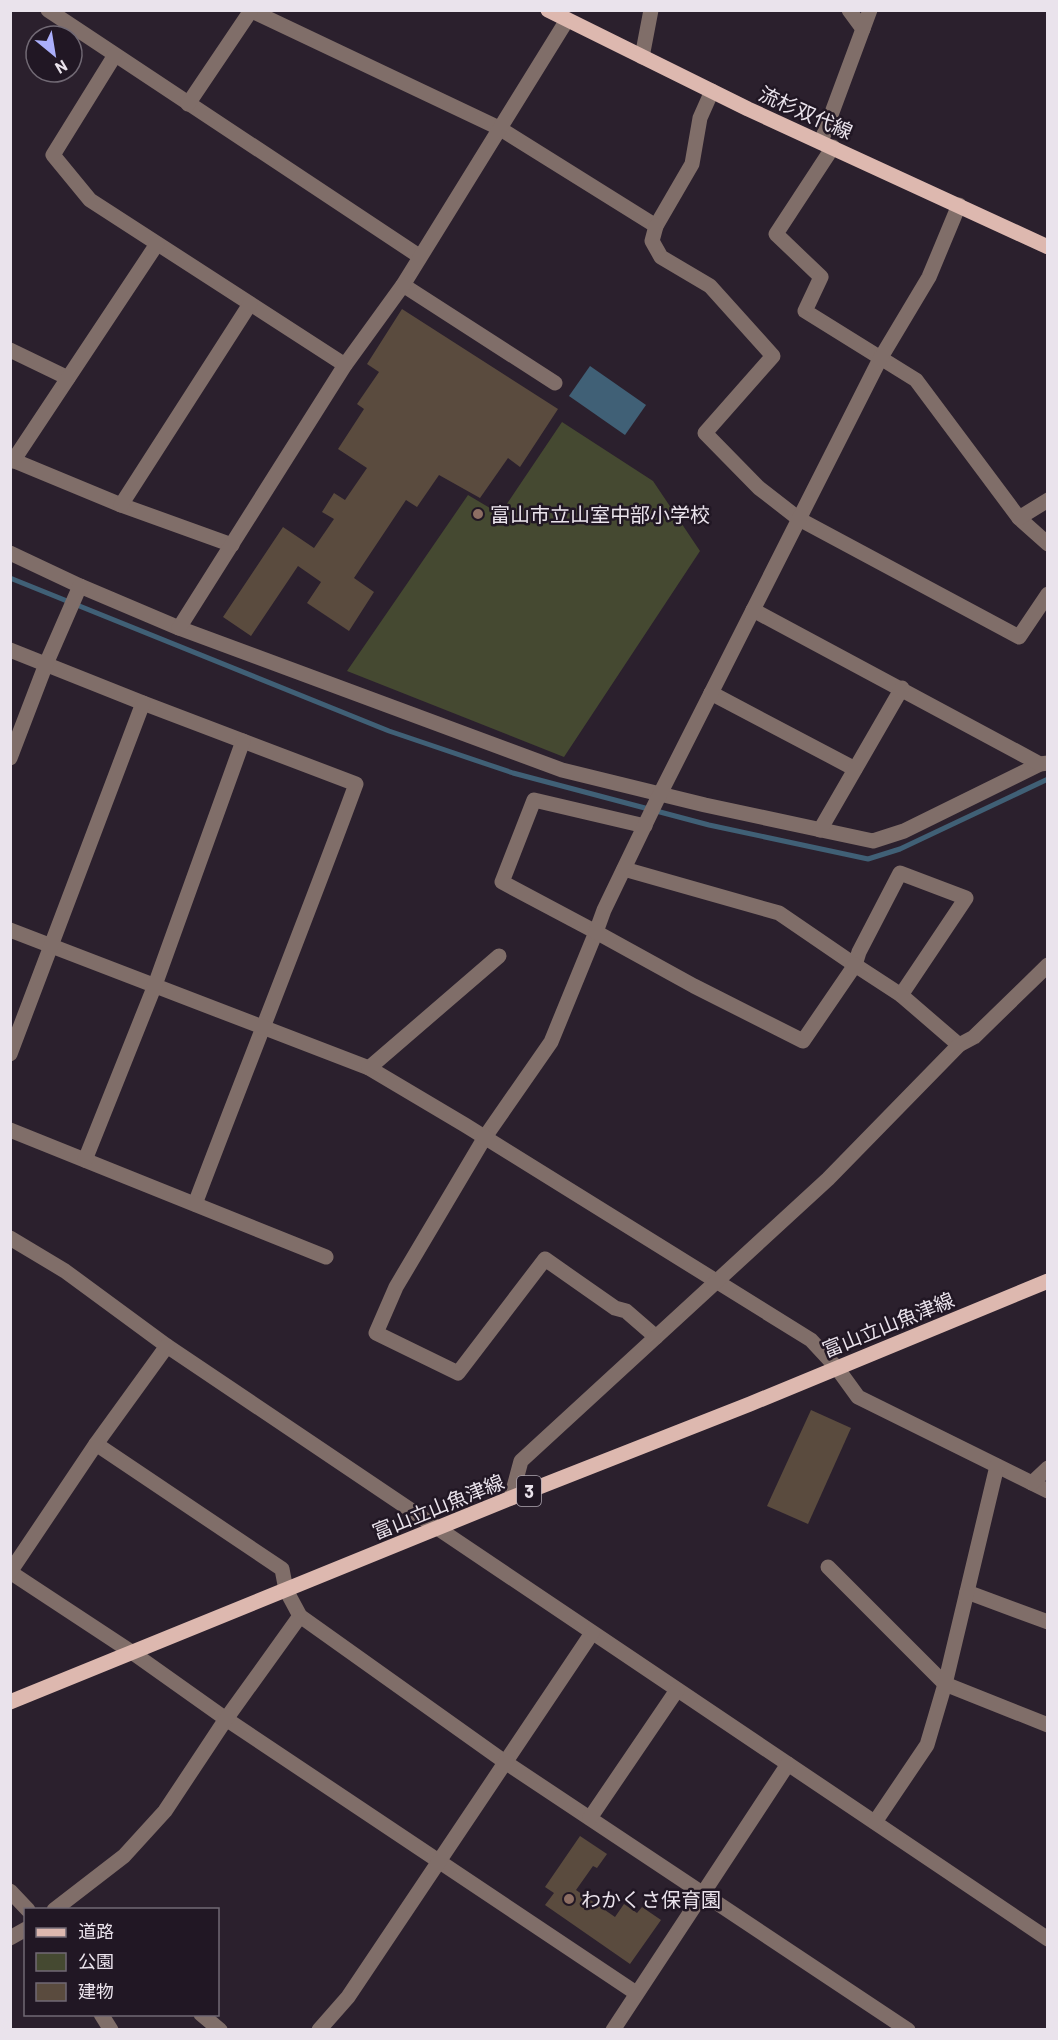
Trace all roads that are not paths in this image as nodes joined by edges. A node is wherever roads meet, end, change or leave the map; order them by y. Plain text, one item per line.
1 (48, 10) edge
2 (548, 10) edge
3 (651, 10) edge
4 (849, 10) edge
5 (870, 10) edge
6 (250, 11) edge
7 (567, 20) junction
8 (863, 29) junction
9 (115, 55) junction
10 (642, 57) junction
11 (712, 91) junction
12 (188, 104) junction
13 (499, 128) junction
14 (827, 145) junction
15 (959, 205) junction
16 (656, 226) junction
17 (157, 244) junction
18 (1047, 247) edge
19 (419, 256) junction
20 (403, 285) junction
21 (250, 304) junction
22 (10, 350) edge
23 (880, 360) junction
24 (345, 365) junction
25 (68, 378) junction
26 (555, 383) dead end
27 (12, 460) edge
28 (1047, 500) edge
29 (121, 505) junction
30 (1019, 518) junction
31 (799, 519) junction
32 (1047, 544) edge
33 (232, 545) junction
34 (10, 553) edge
35 (79, 589) junction
36 (1047, 594) edge
37 (753, 610) junction
38 (179, 628) junction
39 (10, 650) edge
40 (46, 664) junction
41 (902, 688) junction
42 (711, 693) junction
43 (143, 703) junction
44 (243, 741) junction
45 (10, 758) edge
46 (1044, 764) edge
47 (855, 769) junction
48 (659, 798) junction
49 (646, 824) junction
50 (820, 830) junction
51 (624, 869) junction
52 (10, 930) edge
53 (596, 932) junction
54 (50, 947) junction
55 (499, 956) dead end
56 (855, 965) junction
57 (1047, 965) edge
58 (155, 985) junction
59 (901, 996) junction
60 (261, 1028) junction
61 (959, 1045) junction
62 (10, 1054) edge
63 (369, 1068) junction
64 (10, 1130) edge
65 (485, 1137) junction
66 (85, 1160) junction
67 (195, 1204) junction
68 (10, 1238) edge
69 (326, 1257) dead end
70 (1047, 1281) edge
71 (717, 1282) junction
72 (656, 1337) junction
73 (167, 1346) junction
74 (837, 1368) junction
75 (96, 1444) junction
76 (997, 1466) junction
77 (1047, 1468) edge
78 (1032, 1483) junction
79 (1047, 1491) edge
80 (512, 1498) junction
81 (438, 1529) junction
82 (828, 1567) dead end
83 (10, 1572) edge
84 (286, 1590) junction
85 (967, 1592) junction
86 (300, 1616) junction
87 (1047, 1622) edge
88 (592, 1633) junction
89 (134, 1653) junction
90 (945, 1684) junction
91 (677, 1690) junction
92 (10, 1702) edge
93 (226, 1719) junction
94 (1047, 1725) edge
95 (505, 1762) junction
96 (788, 1764) junction
97 (590, 1818) junction
98 (875, 1822) junction
99 (438, 1861) junction
100 (10, 1891) edge
101 (704, 1893) junction
102 (25, 1908) edge
103 (57, 1908) edge
104 (24, 1930) edge
105 (10, 1938) edge
106 (1047, 1939) edge
107 (636, 1993) junction
108 (102, 2016) edge
109 (203, 2016) edge
110 (111, 2030) edge
111 (220, 2030) edge
112 (319, 2030) edge
113 (613, 2030) edge
114 (908, 2030) edge

1 - 9 street
2 - 7 main road, 流杉双代線
3 - 10 street
4 - 8 street
5 - 8 street
6 - 12 street
6 - 13 street
7 - 10 main road, 流杉双代線
7 - 13 street
8 - 14 street
9 - 12 street
9 - 17 street
10 - 11 main road, 流杉双代線
11 - 14 main road, 流杉双代線
11 - 16 street
12 - 19 street
13 - 16 street
13 - 19 street
14 - 15 main road, 流杉双代線
14 - 23 street
15 - 18 main road, 流杉双代線
15 - 23 street
16 - 31 street
17 - 21 street
17 - 25 street
19 - 20 street
20 - 24 street
20 - 26 street
21 - 24 street
21 - 29 street
22 - 25 street
23 - 30 street
23 - 31 street
24 - 33 street
25 - 27 street
27 - 29 street
28 - 30 street
29 - 33 street
30 - 32 street
31 - 36 street
31 - 37 street
33 - 38 street
34 - 35 street
35 - 38 street
35 - 40 street
37 - 41 street
37 - 42 street
38 - 48 street
39 - 40 street
40 - 43 street
40 - 45 street
41 - 46 street
41 - 47 street
42 - 47 street
42 - 48 street
43 - 44 street
43 - 54 street
44 - 58 street
44 - 60 street
46 - 50 street
47 - 50 street
48 - 49 street
48 - 50 street
49 - 51 street
49 - 53 street
51 - 53 street
51 - 56 street
52 - 54 street
53 - 56 street
53 - 65 street
54 - 58 street
54 - 62 street
55 - 63 street
56 - 59 street
56 - 59 street
57 - 61 street
58 - 60 street
58 - 66 street
59 - 61 street
60 - 63 street
60 - 67 street
61 - 71 street
63 - 65 street
64 - 66 street
65 - 71 street
65 - 72 street
66 - 67 street
67 - 69 street
68 - 73 street
70 - 74 main road, 富山立山魚津線 / 3
71 - 72 street
71 - 74 street
72 - 80 street
73 - 75 street
73 - 81 street
74 - 76 street
74 - 80 main road, 富山立山魚津線 / 3
75 - 83 street
75 - 84 street
76 - 78 street
76 - 85 street
77 - 78 street
78 - 79 street
80 - 81 main road, 富山立山魚津線 / 3
81 - 84 main road, 富山立山魚津線 / 3
81 - 88 street
82 - 90 street
83 - 89 street
84 - 86 street
84 - 89 main road, 富山立山魚津線 / 3
85 - 87 street
85 - 90 street
86 - 93 street
86 - 95 street
88 - 91 street
88 - 95 street
89 - 92 main road, 富山立山魚津線 / 3
89 - 93 street
90 - 94 street
90 - 98 street
91 - 96 street
91 - 97 street
93 - 99 street
93 - 103 street
95 - 97 street
95 - 99 street
96 - 98 street
96 - 101 street
97 - 101 street
98 - 106 street
99 - 107 street
99 - 112 street
100 - 102 street
101 - 107 street
101 - 114 street
104 - 105 street
107 - 113 street
108 - 110 street
109 - 111 street

